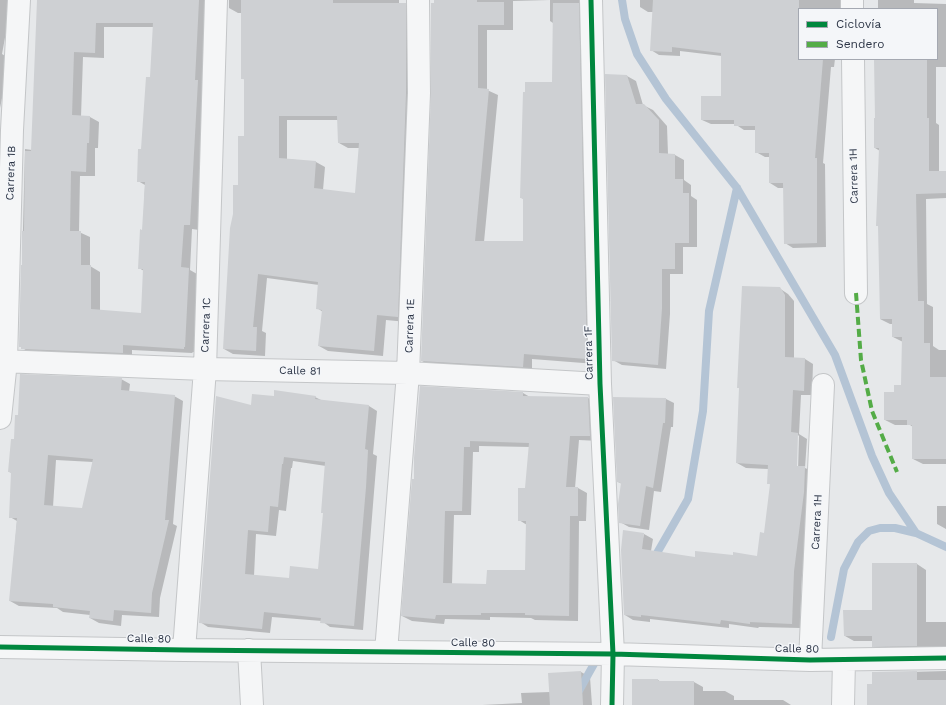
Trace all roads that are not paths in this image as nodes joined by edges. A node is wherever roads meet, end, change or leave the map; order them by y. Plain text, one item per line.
1 (19, 0) edge
2 (216, 0) edge
3 (418, 0) edge
4 (591, 0) edge
5 (853, 60) edge
6 (856, 293) dead end
7 (3, 361) edge
8 (205, 369) junction
9 (408, 373) junction
10 (600, 384) junction
11 (823, 385) dead end
12 (0, 418) edge
13 (0, 647) edge
14 (184, 650) junction
15 (249, 650) junction
16 (386, 652) junction
17 (613, 654) junction
18 (946, 658) edge
19 (810, 660) junction
20 (844, 660) junction
21 (252, 705) edge
22 (612, 705) edge
23 (843, 705) edge

1 - 7 street, Carrera 1B
2 - 8 street, Carrera 1C
3 - 9 street, Carrera 1E
4 - 10 street, Carrera 1F
5 - 6 street, Carrera 1H
7 - 8 street, Calle 81
7 - 12 street, Carrera 1B
8 - 9 street, Calle 81
8 - 14 street, Carrera 1C
9 - 10 street, Calle 81
9 - 16 street, Carrera 1E
10 - 17 street, Carrera 1F
11 - 19 street, Carrera 1H
13 - 14 street, Calle 80
14 - 15 street, Calle 80
15 - 16 street, Calle 80
15 - 21 street
16 - 17 street, Calle 80
17 - 19 street, Calle 80
17 - 22 street, Carrera 1F
18 - 20 street, Calle 80
19 - 20 street, Calle 80
20 - 23 street

